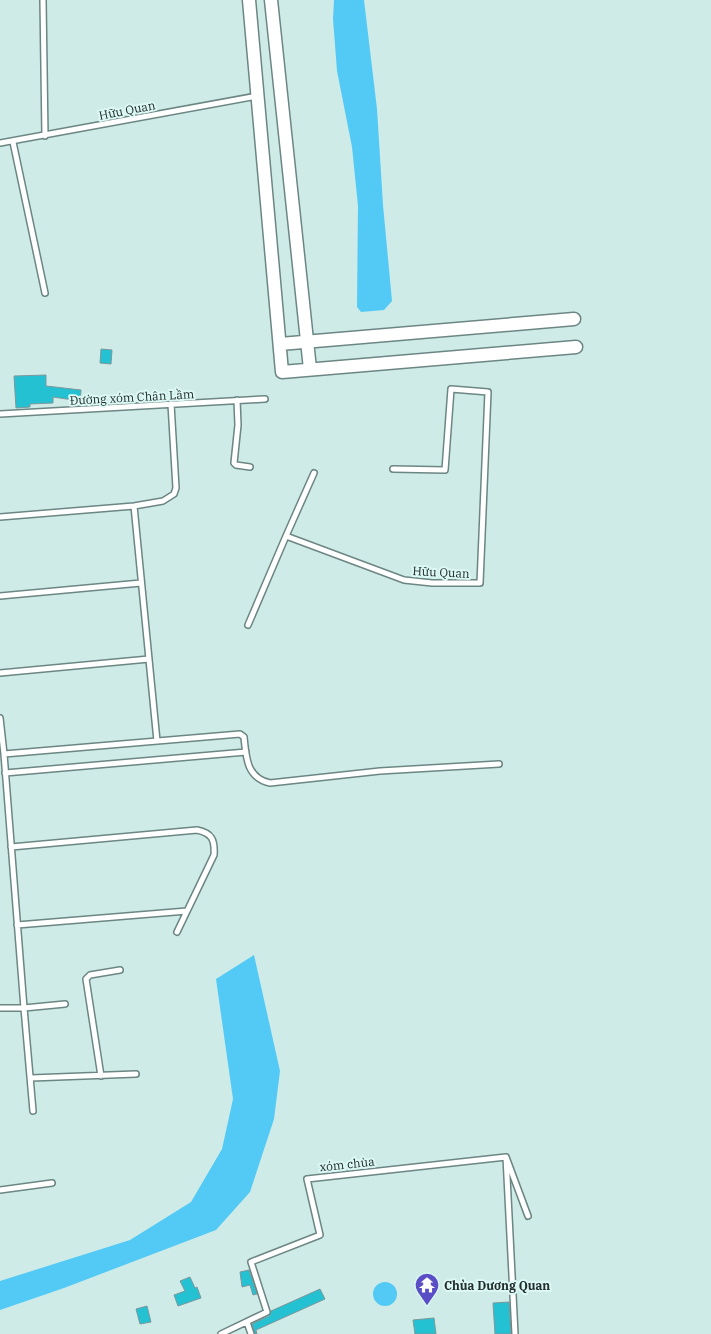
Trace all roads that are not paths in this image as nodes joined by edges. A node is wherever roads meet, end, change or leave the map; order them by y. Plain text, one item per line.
1 (43, 0) edge
2 (249, 0) edge
3 (271, 0) edge
4 (257, 96) junction
5 (45, 136) junction
6 (13, 142) junction
7 (0, 143) edge
8 (46, 293) dead end
9 (574, 319) dead end
10 (308, 342) junction
11 (280, 344) junction
12 (576, 347) dead end
13 (310, 369) junction
14 (264, 398) dead end
15 (237, 400) junction
16 (171, 404) junction
17 (0, 414) edge
18 (250, 467) dead end
19 (393, 469) dead end
20 (314, 473) dead end
21 (134, 506) junction
22 (0, 517) edge
23 (286, 536) junction
24 (141, 584) junction
25 (0, 596) edge
26 (248, 624) dead end
27 (149, 659) junction
28 (0, 673) edge
29 (0, 718) edge
30 (157, 742) junction
31 (246, 752) junction
32 (4, 754) junction
33 (499, 764) dead end
34 (5, 773) junction
35 (11, 848) junction
36 (187, 911) junction
37 (17, 926) junction
38 (177, 932) dead end
39 (120, 970) dead end
40 (65, 1004) dead end
41 (0, 1008) edge
42 (24, 1008) junction
43 (136, 1074) dead end
44 (101, 1076) junction
45 (31, 1078) junction
46 (33, 1112) dead end
47 (506, 1157) junction
48 (52, 1183) dead end
49 (0, 1190) edge
50 (528, 1216) dead end
51 (247, 1322) junction
52 (223, 1334) edge
53 (251, 1334) edge
54 (515, 1334) edge

1 - 5 lane
2 - 4 street
3 - 10 street
4 - 5 lane, Hữu Quan
4 - 11 street
5 - 6 lane, Hữu Quan
6 - 7 lane, Hữu Quan
6 - 8 lane
9 - 10 street
10 - 11 street
10 - 13 street
11 - 13 street
12 - 13 street
14 - 15 lane, Đường xóm Chân Lầm
15 - 16 lane, Đường xóm Chân Lầm
15 - 18 lane
16 - 17 lane, Đường xóm Chân Lầm
16 - 21 lane
19 - 23 lane, Hữu Quan
20 - 23 lane
21 - 22 lane
21 - 24 lane
23 - 26 lane
24 - 25 lane
24 - 27 lane
27 - 28 lane
27 - 30 lane
29 - 32 lane
30 - 31 lane
30 - 32 lane
31 - 33 lane
31 - 34 lane
32 - 34 lane
34 - 35 lane
35 - 36 lane
35 - 37 lane
36 - 37 lane
36 - 38 lane
37 - 42 lane
39 - 44 lane
40 - 42 lane
41 - 42 lane
42 - 45 lane
43 - 44 lane
44 - 45 lane
45 - 46 lane
47 - 50 lane
47 - 51 lane, xóm chùa
47 - 54 lane
48 - 49 lane
51 - 52 lane, xóm chùa
51 - 53 lane

